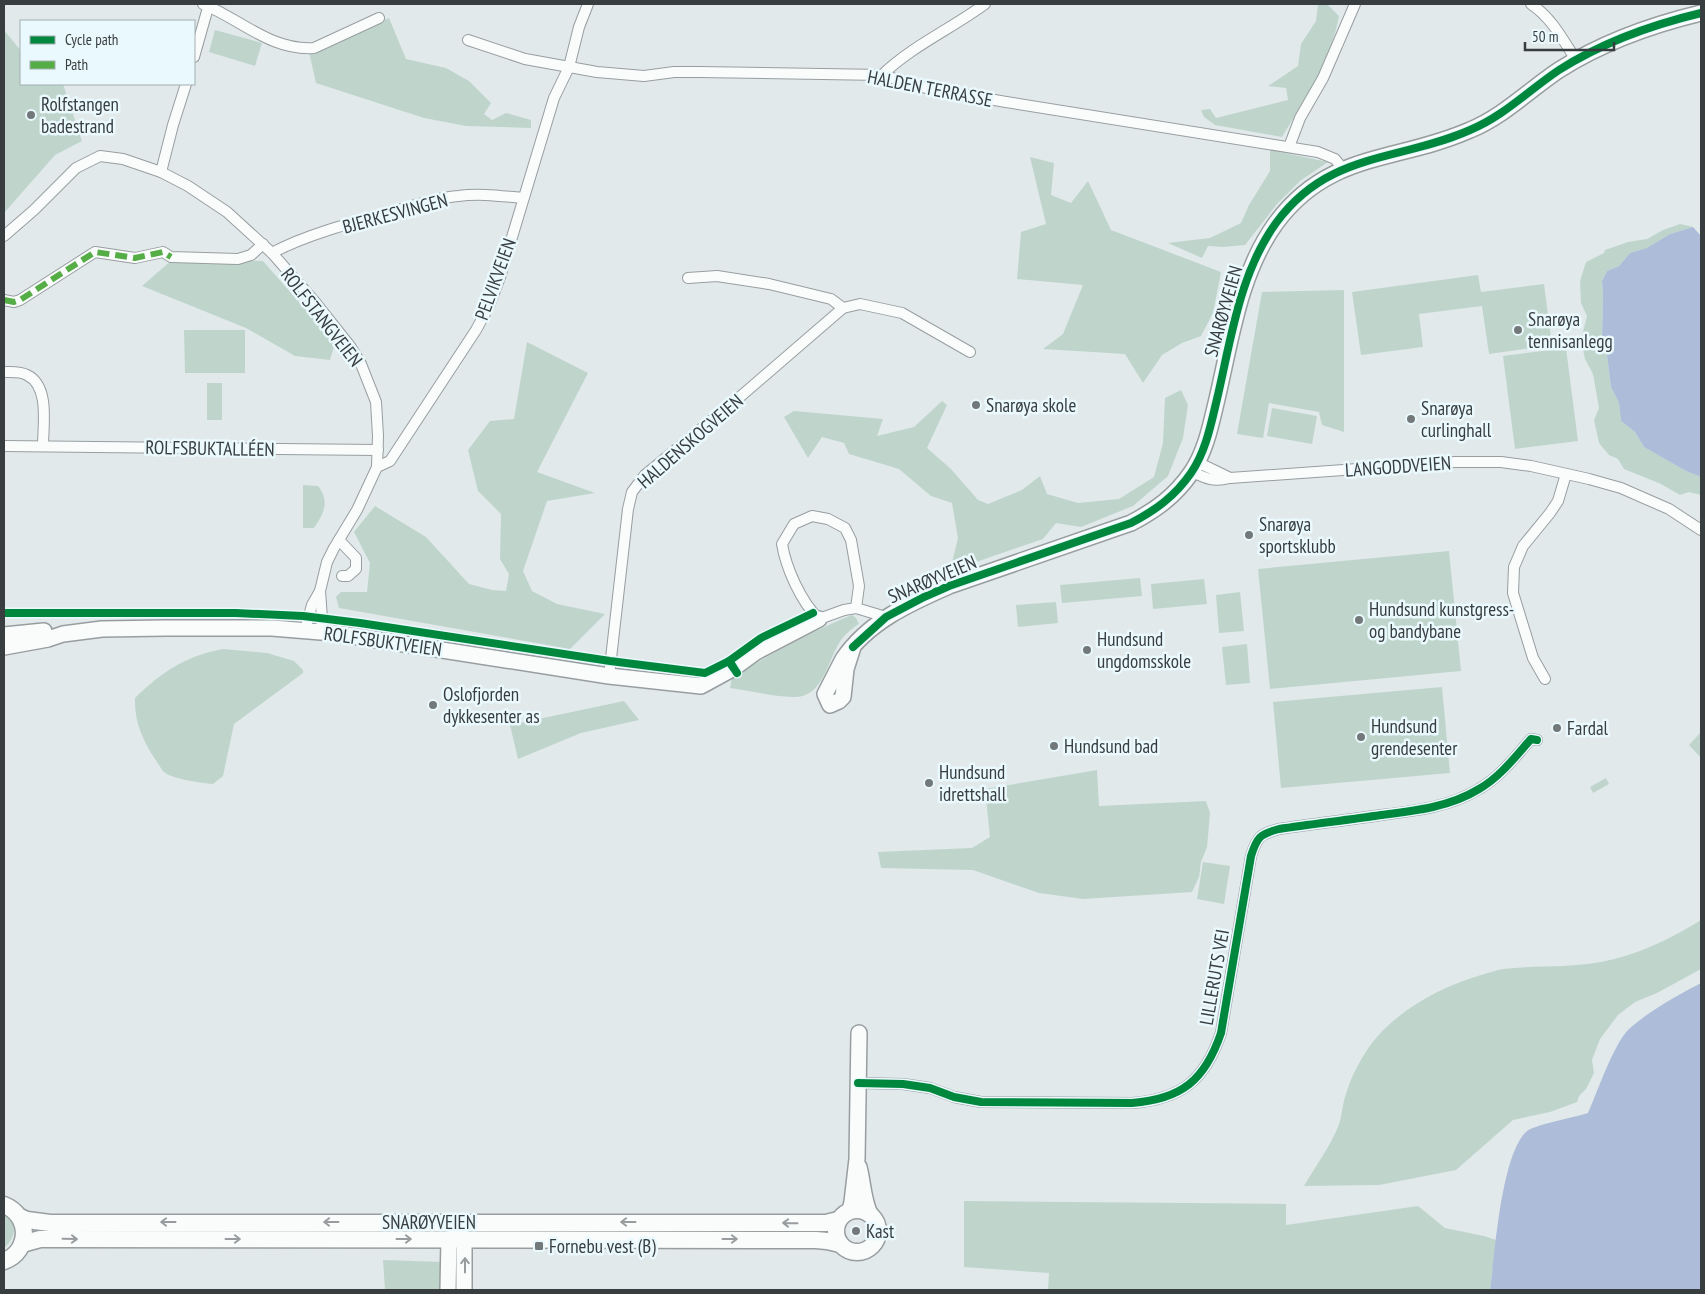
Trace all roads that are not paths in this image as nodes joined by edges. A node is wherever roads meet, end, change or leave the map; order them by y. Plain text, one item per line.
1 (588, 4) edge
2 (985, 4) edge
3 (1355, 4) edge
4 (1531, 4) edge
5 (207, 5) edge
6 (1701, 13) edge
7 (379, 18) dead end
8 (468, 40) dead end
9 (195, 53) edge
10 (1576, 60) junction
11 (569, 67) junction
12 (882, 76) junction
13 (186, 85) edge
14 (1288, 147) junction
15 (1343, 169) junction
16 (161, 172) junction
17 (523, 198) junction
18 (4, 236) edge
19 (263, 244) junction
20 (272, 253) junction
21 (688, 278) dead end
22 (4, 300) edge
23 (843, 308) junction
24 (970, 352) dead end
25 (4, 372) edge
26 (4, 446) edge
27 (43, 446) junction
28 (378, 450) junction
29 (377, 467) junction
30 (1195, 467) junction
31 (1566, 474) junction
32 (1701, 530) edge
33 (339, 540) junction
34 (342, 576) dead end
35 (320, 591) junction
36 (856, 608) junction
37 (886, 617) junction
38 (819, 619) junction
39 (305, 630) junction
40 (321, 632) junction
41 (63, 634) junction
42 (4, 635) edge
43 (4, 647) edge
44 (610, 676) junction
45 (1545, 679) dead end
46 (836, 687) dead end
47 (1537, 740) dead end
48 (859, 1033) dead end
49 (858, 1083) junction
50 (857, 1159) junction
51 (4, 1205) edge
52 (870, 1214) junction
53 (844, 1215) junction
54 (20, 1217) junction
55 (447, 1222) junction
56 (457, 1239) junction
57 (22, 1244) junction
58 (840, 1244) junction
59 (4, 1261) edge
60 (448, 1290) edge
61 (464, 1290) edge

1 - 11 street, PELVIKVEIEN
2 - 12 street
3 - 14 street
4 - 10 street
5 - 7 street
5 - 9 street
6 - 10 street, SNARØYVEIEN
8 - 11 street
10 - 15 street, SNARØYVEIEN
11 - 12 street, HALDEN TERRASSE
11 - 17 street, PELVIKVEIEN
12 - 14 street, HALDEN TERRASSE
13 - 16 street
14 - 15 street, HALDEN TERRASSE
15 - 30 street, SNARØYVEIEN
16 - 18 street, ROLFSTANGVEIEN
16 - 19 street, ROLFSTANGVEIEN
17 - 20 street, BJERKESVINGEN
17 - 29 street, PELVIKVEIEN
19 - 20 street, ROLFSTANGVEIEN
19 - 22 street
20 - 28 street, ROLFSTANGVEIEN
21 - 23 street
23 - 24 street
23 - 44 street, HALDENSKOGVEIEN
25 - 27 street
26 - 27 street, ROLFSBUKTALLÉEN
27 - 28 street, ROLFSBUKTALLÉEN
28 - 29 street, ROLFSTANGVEIEN
29 - 33 street, ROLFSTANGVEIEN
30 - 31 street, LANGODDVEIEN
30 - 37 street, SNARØYVEIEN
31 - 32 street, LANGODDVEIEN
31 - 45 street
33 - 34 street
33 - 35 street, ROLFSTANGVEIEN
35 - 39 street, ROLFSTANGVEIEN
35 - 40 street, ROLFSTANGVEIEN
36 - 37 street
36 - 38 street
36 - 38 street
37 - 46 street, SNARØYVEIEN
38 - 44 street, ROLFSBUKTVEIEN
39 - 40 street, ROLFSBUKTVEIEN
39 - 41 street, ROLFSBUKTVEIEN
40 - 44 street, ROLFSBUKTVEIEN
41 - 42 street, ROLFSBUKTVEIEN
41 - 43 street, ROLFSBUKTVEIEN
47 - 49 street, LILLERUTS VEI
48 - 49 street
49 - 50 street
50 - 52 street
50 - 53 street
51 - 54 main road
52 - 53 main road
52 - 58 main road
53 -> 55 main road, SNARØYVEIEN
53 - 58 main road
55 -> 54 main road, SNARØYVEIEN
54 - 57 main road
55 - 56 street
57 -> 56 main road, SNARØYVEIEN
56 -> 58 main road, SNARØYVEIEN
56 - 60 street
61 -> 56 street
57 - 59 main road

